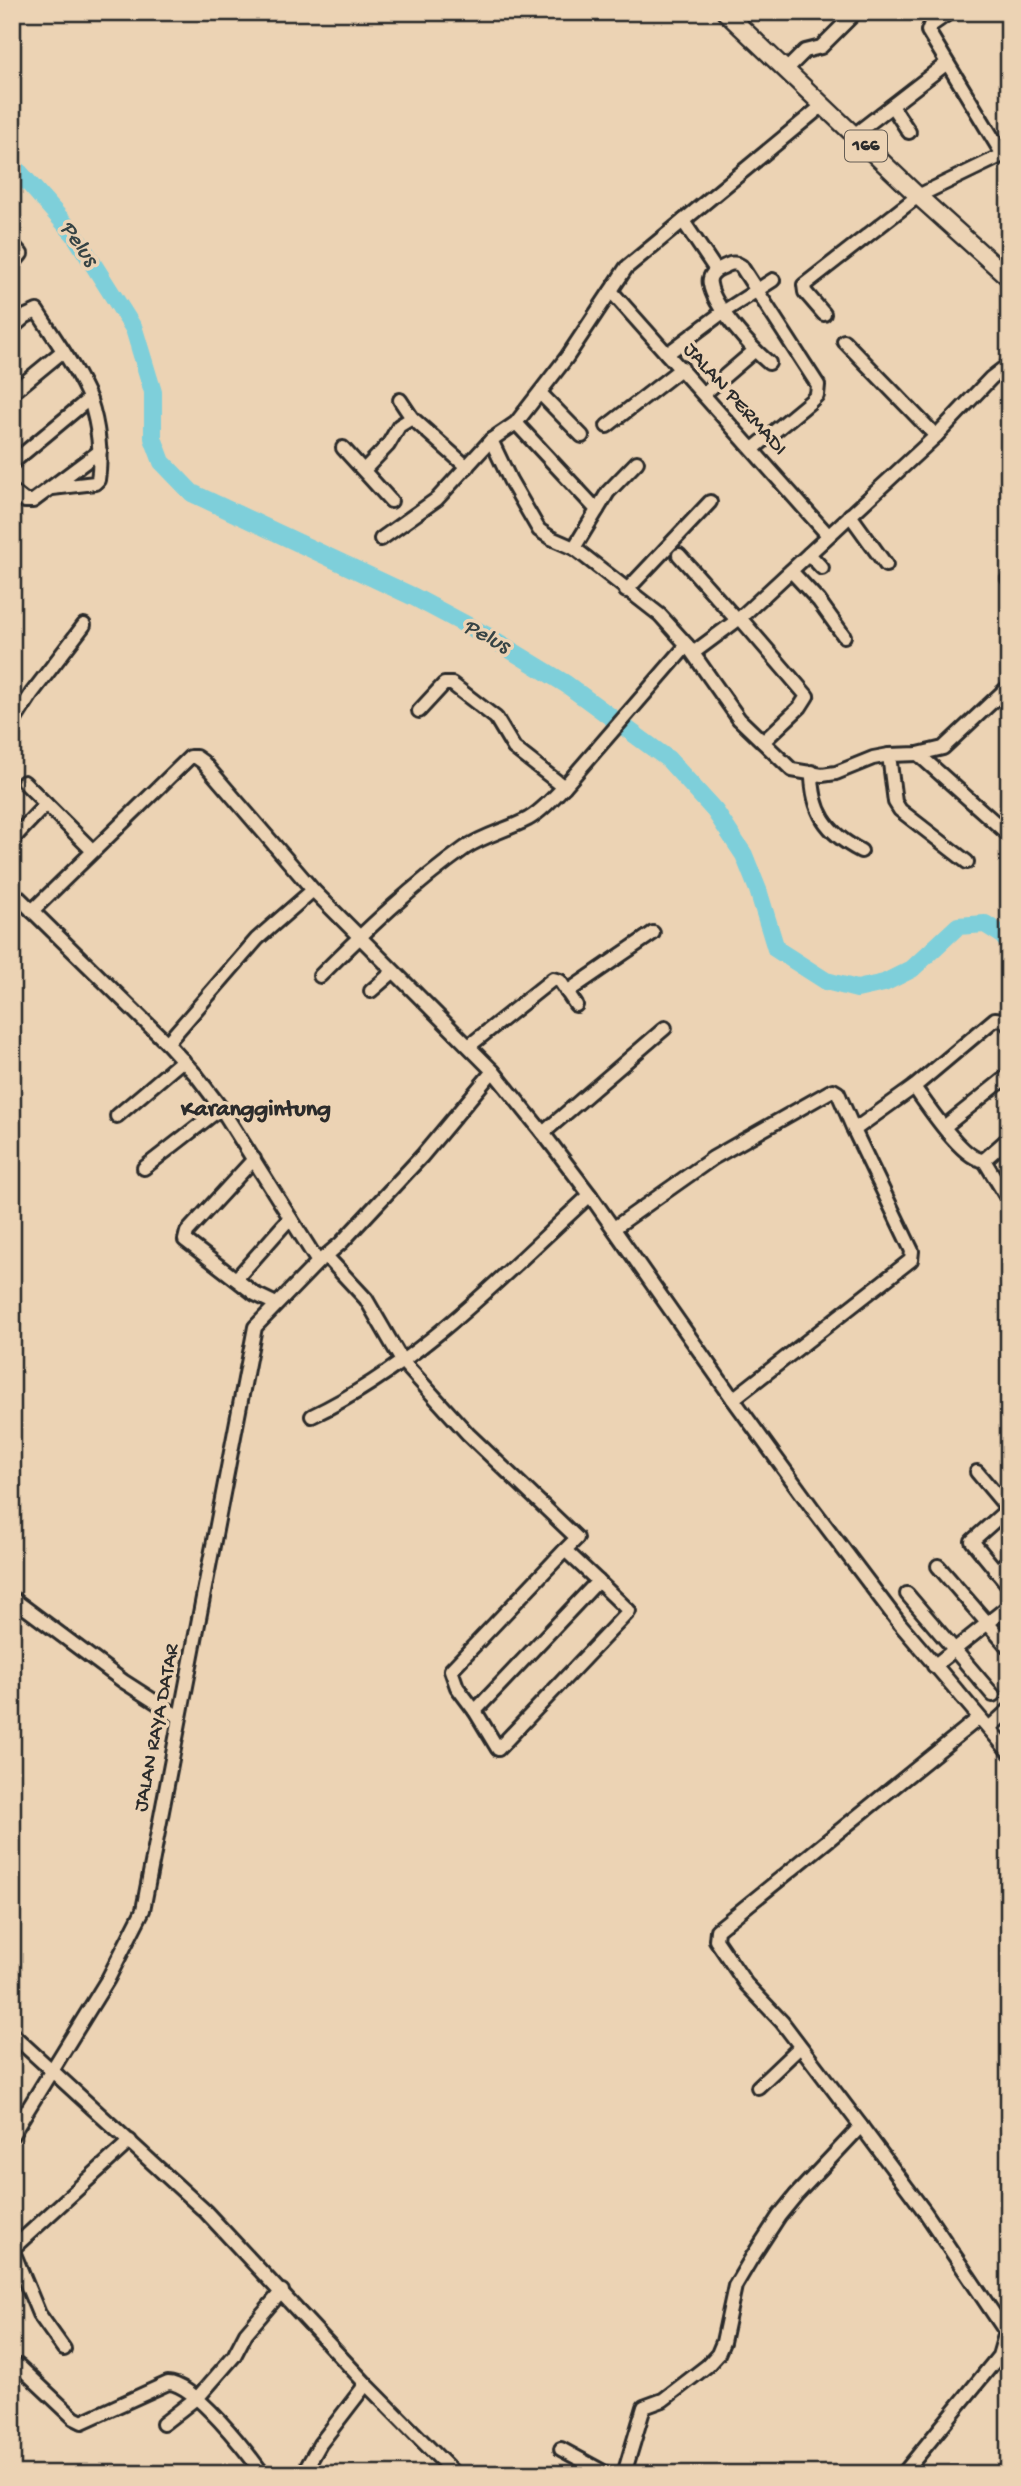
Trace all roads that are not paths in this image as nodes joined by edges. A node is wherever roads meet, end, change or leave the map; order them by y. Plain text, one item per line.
1 (725, 12) edge
2 (950, 12) edge
3 (853, 15) dead end
4 (947, 63) junction
5 (787, 69) junction
6 (823, 105) junction
7 (892, 106) junction
8 (909, 132) dead end
9 (854, 135) junction
10 (1006, 154) edge
11 (918, 196) junction
12 (683, 221) junction
13 (12, 244) edge
14 (12, 265) edge
15 (716, 270) junction
16 (1009, 278) edge
17 (773, 280) dead end
18 (611, 291) junction
19 (757, 292) junction
20 (723, 312) junction
21 (824, 314) dead end
22 (12, 328) edge
23 (844, 341) dead end
24 (63, 351) junction
25 (754, 351) junction
26 (667, 354) junction
27 (769, 363) dead end
28 (1009, 364) edge
29 (682, 368) junction
30 (12, 393) edge
31 (540, 393) junction
32 (704, 394) junction
33 (89, 399) junction
34 (400, 400) dead end
35 (412, 418) junction
36 (516, 423) junction
37 (607, 426) dead end
38 (582, 436) dead end
39 (936, 436) junction
40 (491, 440) junction
41 (343, 448) dead end
42 (753, 449) junction
43 (100, 451) junction
44 (637, 462) dead end
45 (12, 463) edge
46 (467, 467) junction
47 (364, 470) junction
48 (52, 488) junction
49 (12, 491) edge
50 (391, 501) dead end
51 (709, 502) dead end
52 (597, 510) junction
53 (850, 515) junction
54 (828, 535) junction
55 (381, 538) dead end
56 (576, 544) junction
57 (809, 554) junction
58 (679, 555) dead end
59 (886, 565) dead end
60 (822, 568) dead end
61 (791, 571) junction
62 (632, 583) junction
63 (739, 619) junction
64 (84, 625) dead end
65 (844, 636) dead end
66 (690, 649) junction
67 (1009, 686) edge
68 (419, 710) dead end
69 (12, 724) edge
70 (763, 742) junction
71 (889, 754) junction
72 (918, 754) junction
73 (812, 772) junction
74 (24, 782) dead end
75 (564, 787) junction
76 (46, 804) junction
77 (1009, 835) edge
78 (12, 840) edge
79 (861, 850) dead end
80 (93, 851) junction
81 (967, 862) dead end
82 (313, 890) junction
83 (13, 893) edge
84 (32, 911) junction
85 (653, 933) dead end
86 (359, 937) junction
87 (393, 972) junction
88 (320, 976) dead end
89 (371, 991) dead end
90 (567, 992) junction
91 (576, 1005) dead end
92 (1009, 1026) edge
93 (665, 1028) dead end
94 (167, 1043) junction
95 (469, 1046) junction
96 (183, 1060) junction
97 (493, 1071) junction
98 (1009, 1075) edge
99 (914, 1087) junction
100 (221, 1108) junction
101 (117, 1116) dead end
102 (944, 1127) junction
103 (854, 1130) junction
104 (543, 1133) junction
105 (1009, 1138) edge
106 (254, 1159) junction
107 (984, 1160) junction
108 (144, 1168) dead end
109 (590, 1195) junction
110 (1009, 1201) edge
111 (290, 1218) junction
112 (614, 1228) junction
113 (322, 1259) junction
114 (236, 1279) junction
115 (276, 1304) junction
116 (402, 1361) junction
117 (733, 1399) junction
118 (312, 1416) dead end
119 (978, 1472) dead end
120 (1008, 1509) edge
121 (565, 1550) junction
122 (1009, 1560) edge
123 (938, 1566) dead end
124 (996, 1571) junction
125 (598, 1581) junction
126 (1009, 1586) edge
127 (907, 1594) dead end
128 (12, 1598) edge
129 (1009, 1606) edge
130 (987, 1623) junction
131 (1009, 1648) edge
132 (954, 1650) junction
133 (934, 1666) junction
134 (993, 1695) dead end
135 (1009, 1710) edge
136 (475, 1711) junction
137 (179, 1717) junction
138 (979, 1717) junction
139 (989, 1728) junction
140 (1009, 1752) edge
141 (12, 2034) edge
142 (800, 2047) junction
143 (52, 2071) junction
144 (758, 2087) dead end
145 (861, 2126) junction
146 (12, 2135) edge
147 (130, 2141) junction
148 (12, 2249) edge
149 (282, 2291) junction
150 (1007, 2327) edge
151 (64, 2349) dead end
152 (12, 2366) edge
153 (366, 2384) junction
154 (197, 2398) junction
155 (163, 2424) dead end
156 (561, 2449) dead end
157 (264, 2474) edge
158 (303, 2474) edge
159 (455, 2474) edge
160 (607, 2474) edge
161 (624, 2474) edge
162 (903, 2474) edge

1 - 5 main road, 166
2 - 4 street
3 - 5 street
4 - 7 street
4 - 10 street
5 - 6 main road, 166
6 - 9 main road, 166
6 - 12 street
7 - 8 street
7 - 9 street
9 - 11 main road, 166
10 - 11 street
11 - 16 main road, 166
11 - 21 street
12 - 15 street
12 - 18 street
13 - 14 street
15 - 19 street
15 - 20 street
17 - 19 street
18 - 26 street, JALAN PERMADI
18 - 31 street
19 - 20 street
19 - 42 street
20 - 25 street
20 - 26 street
22 - 24 street
23 - 39 street
24 - 30 street
24 - 33 street
25 - 27 street
25 - 32 street
26 - 29 street, JALAN PERMADI
28 - 39 street
29 - 32 street, JALAN PERMADI
29 - 37 street
31 - 36 street
31 - 38 street
32 - 42 street, JALAN PERMADI
33 - 43 street
33 - 45 street
34 - 35 street
35 - 46 street
35 - 47 street
36 - 40 street
36 - 52 street
39 - 53 street
40 - 46 street
40 - 56 street
41 - 47 street
42 - 54 street, JALAN PERMADI
43 - 48 street
43 - 48 street
44 - 52 street
46 - 55 street
47 - 50 street
48 - 49 street
51 - 62 street
52 - 56 street
53 - 54 street
53 - 59 street
54 - 57 street
56 - 62 street
57 - 60 street
57 - 61 street
58 - 63 street
61 - 63 street
61 - 65 street
62 - 66 street
63 - 66 street
63 - 70 street
64 - 69 street
66 - 70 street
66 - 75 street
67 - 72 street
68 - 75 street
70 - 73 street
71 - 72 street
71 - 73 street
71 - 81 street
72 - 77 street
73 - 79 street
74 - 76 street
75 - 86 street
76 - 78 street
76 - 80 street
80 - 82 street
80 - 84 street
82 - 86 street
82 - 94 street
83 - 84 street
84 - 94 street
85 - 90 street
86 - 87 street
86 - 88 street
87 - 89 street
87 - 95 street
90 - 91 street
90 - 95 street
92 - 99 street
93 - 104 street
94 - 96 street
95 - 97 street
96 - 100 street
96 - 101 street
97 - 104 street
97 - 113 street, JALAN RAYA DATAR
98 - 102 street
99 - 102 street
99 - 103 street
100 - 106 street
100 - 108 street
102 - 107 street
103 - 112 street
103 - 117 street
104 - 109 street
105 - 107 street
106 - 111 street
106 - 114 street
107 - 110 street
109 - 112 street
109 - 116 street
111 - 113 street
111 - 114 street
112 - 117 street
113 - 115 street, JALAN RAYA DATAR
113 - 116 street
114 - 115 street
115 - 137 street, JALAN RAYA DATAR
116 - 118 street
116 - 121 street
117 - 133 street
119 - 120 street
120 - 124 street
121 - 125 street
121 - 136 street
122 - 124 street
123 - 130 street
124 - 126 street
125 - 136 street
125 - 136 street
127 - 132 street
128 - 137 street
129 - 130 street
130 - 131 street
130 - 132 street
132 - 133 street
132 - 134 street
133 - 138 street
135 - 139 street
137 - 143 street, JALAN RAYA DATAR
138 - 139 street
138 - 142 street
139 - 140 street
141 - 143 street
142 - 144 street
142 - 145 street
143 - 146 street, JALAN RAYA DATAR
143 - 147 street
145 - 150 street
145 - 161 street
147 - 148 street
147 - 149 street
148 - 151 street
149 - 153 street
149 - 154 street
150 - 162 street
152 - 154 street
153 - 158 street
153 - 159 street
154 - 155 street
154 - 157 street
156 - 160 street

